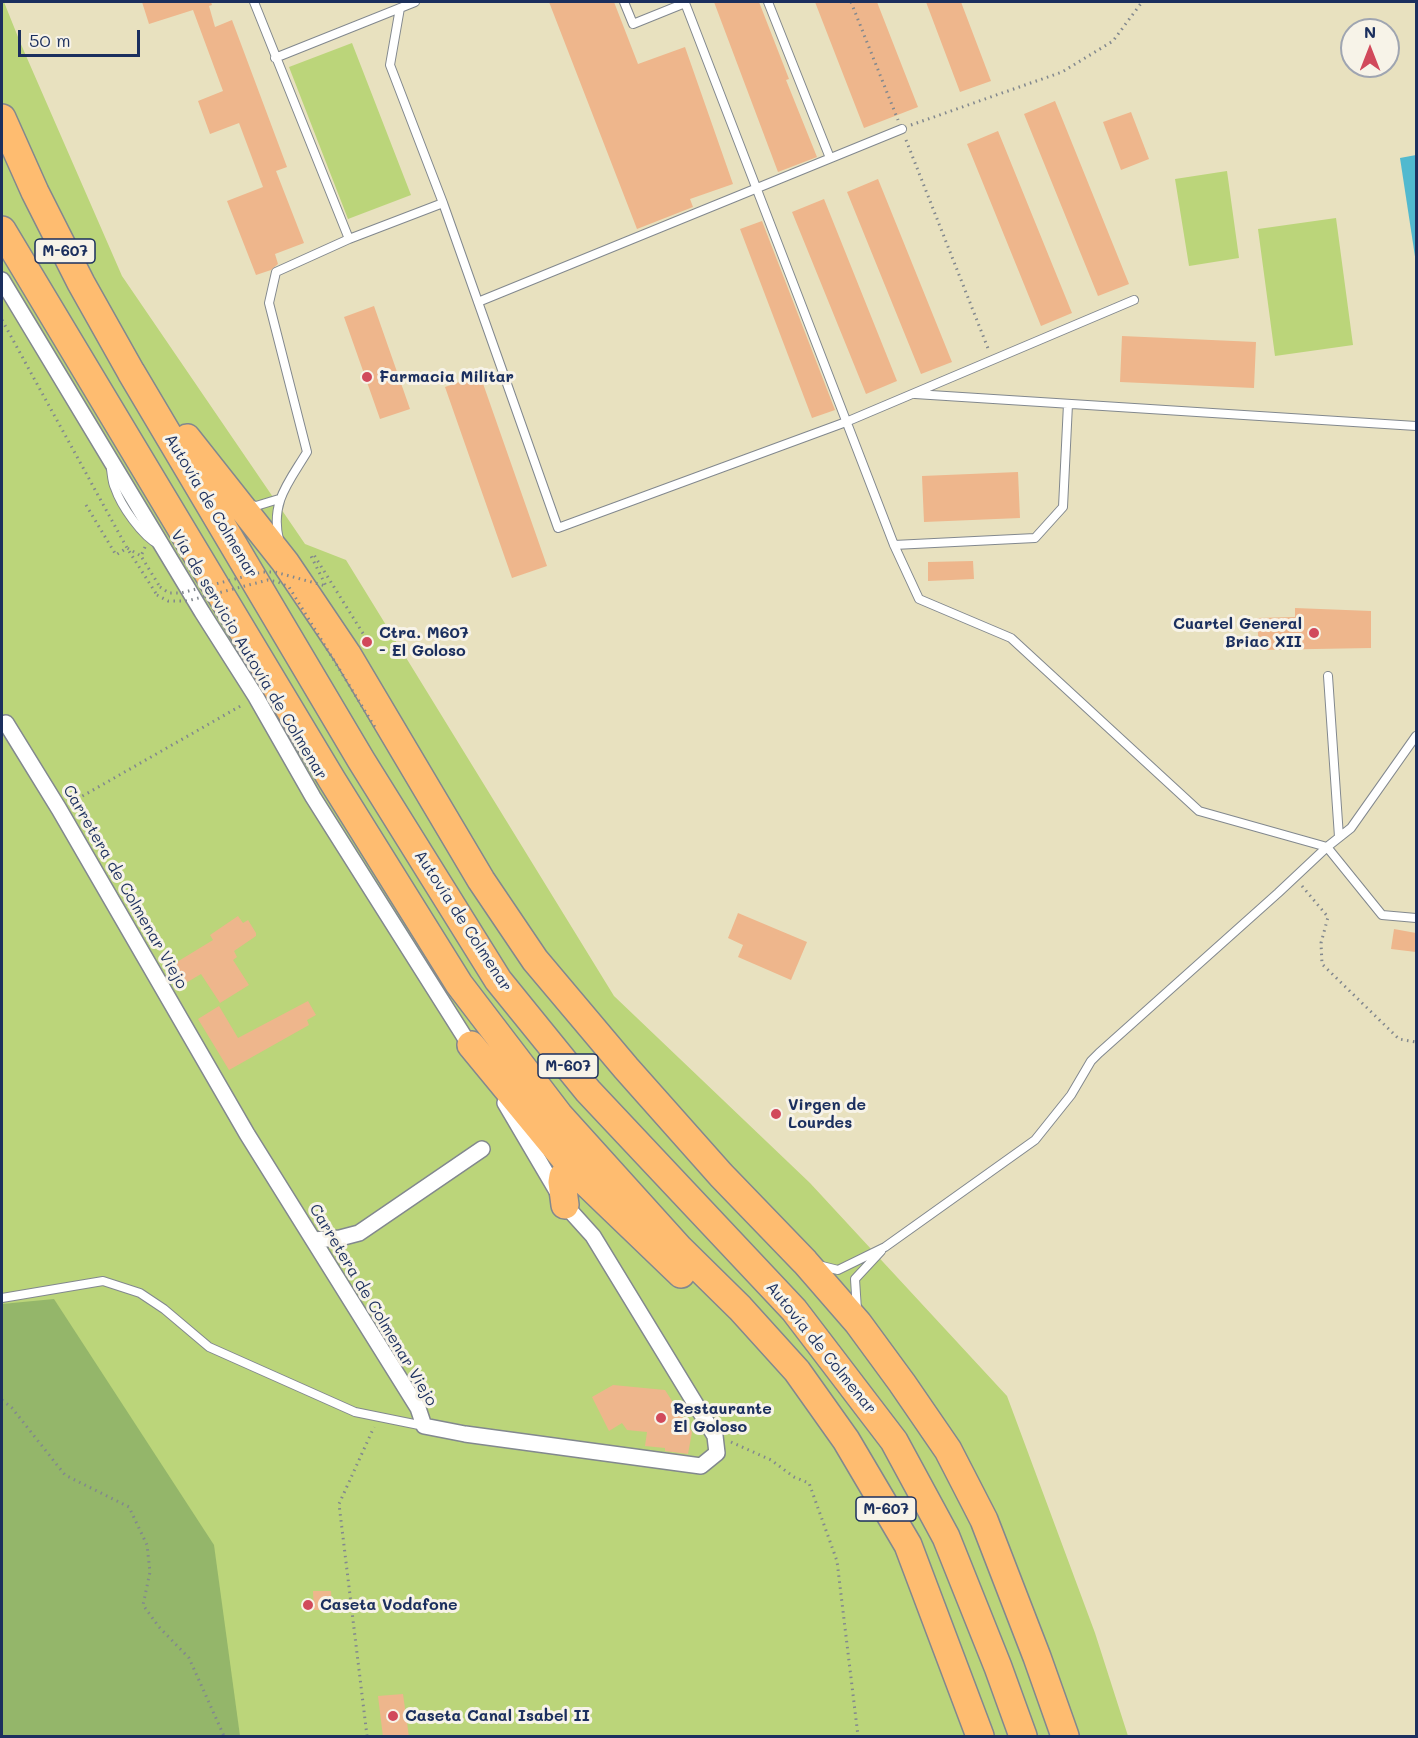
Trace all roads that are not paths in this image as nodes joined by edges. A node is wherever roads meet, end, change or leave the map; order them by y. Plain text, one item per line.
1 (254, 2) edge
2 (415, 2) edge
3 (624, 2) edge
4 (768, 2) edge
5 (400, 8) junction
6 (275, 58) junction
7 (2, 118) edge
8 (902, 129) road end
9 (830, 158) junction
10 (757, 188) junction
11 (443, 202) junction
12 (2, 230) edge
13 (349, 239) junction
14 (2, 280) edge
15 (1134, 300) dead end
16 (478, 302) junction
17 (131, 372) junction
18 (913, 394) junction
19 (1068, 404) junction
20 (846, 422) junction
21 (1416, 426) edge
22 (108, 456) junction
23 (234, 499) junction
24 (279, 499) junction
25 (894, 545) junction
26 (164, 548) junction
27 (285, 562) junction
28 (1328, 676) dead end
29 (6, 723) dead end
30 (1416, 736) edge
31 (1339, 837) junction
32 (1327, 847) junction
33 (1416, 918) edge
34 (471, 1045) junction
35 (482, 1149) dead end
36 (578, 1175) junction
37 (565, 1205) junction
38 (313, 1240) junction
39 (885, 1247) junction
40 (805, 1262) junction
41 (2, 1298) edge
42 (858, 1323) junction
43 (797, 1371) junction
44 (424, 1426) junction
45 (952, 1658) junction
46 (966, 1737) edge
47 (980, 1737) edge
48 (1023, 1737) edge
49 (1065, 1737) edge

1 - 6 lane
2 - 5 lane
3 - 10 lane
4 - 9 lane
5 - 6 lane
5 - 11 lane
6 - 13 lane
7 - 17 highway, Autovía de Colmenar / M-607
8 - 9 lane
9 - 10 lane
10 - 16 lane
10 - 20 lane
11 - 13 lane
11 - 16 lane
12 - 43 highway, Autovía de Colmenar / M-607
13 - 24 lane
14 - 22 street, Vía de servicio Autovía de Colmenar
15 - 18 lane
16 - 20 lane
17 - 23 highway
17 - 48 highway, Autovía de Colmenar / M-607
18 - 19 lane
18 - 20 lane
19 - 21 lane
19 - 25 lane
20 - 25 lane
22 - 26 street, Vía de servicio Autovía de Colmenar
22 - 26 lane
23 - 24 lane
23 - 27 highway
24 - 27 lane
25 - 32 lane
26 - 34 street, Vía de servicio Autovía de Colmenar
27 - 40 highway
28 - 31 lane
29 - 38 street, Carretera de Colmenar Viejo
30 - 31 lane
31 - 32 lane
32 - 33 lane
32 - 39 lane
34 - 36 highway
34 - 37 street, Vía de servicio Autovía de Colmenar
35 - 38 street
36 - 37 highway
36 - 43 highway
37 - 44 street, Carretera de Colmenar Viejo
38 - 44 street, Carretera de Colmenar Viejo
39 - 40 lane
39 - 42 lane
40 - 42 highway
41 - 44 lane
42 - 49 highway
43 - 45 highway, Autovía de Colmenar / M-607
45 - 46 highway
45 - 47 highway, Autovía de Colmenar / M-607

